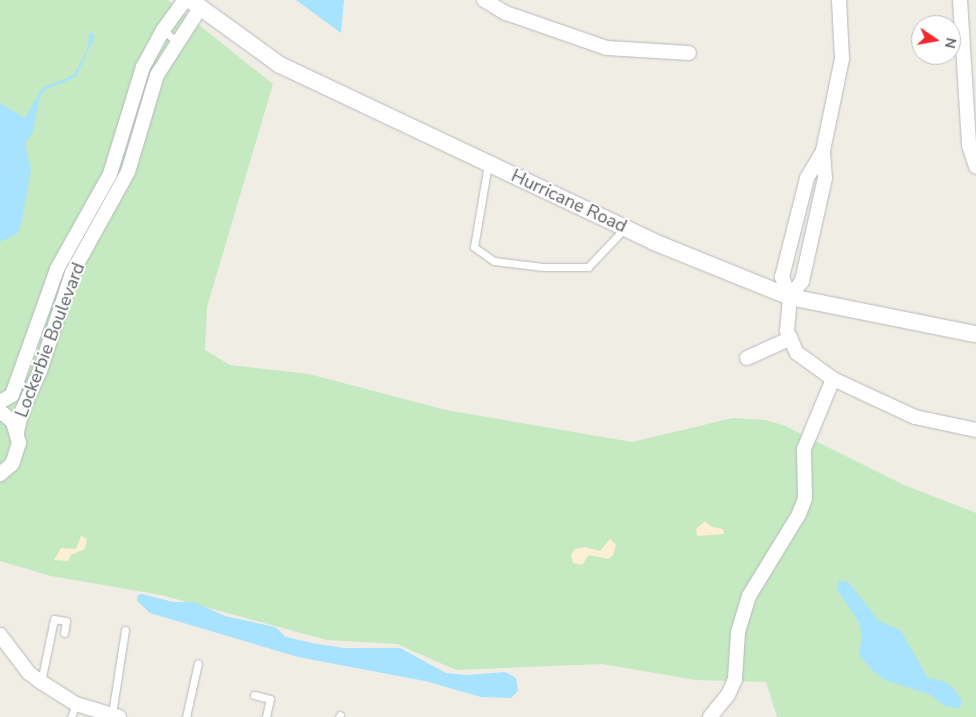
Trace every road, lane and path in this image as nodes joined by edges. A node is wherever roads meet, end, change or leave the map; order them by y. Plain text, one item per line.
1 (185, 0) edge
2 (484, 0) edge
3 (838, 0) edge
4 (960, 0) edge
5 (195, 4) edge
6 (163, 30) junction
7 (178, 43) junction
8 (689, 53) dead end
9 (131, 104) junction
10 (145, 111) junction
11 (823, 150) junction
12 (488, 164) junction
13 (976, 167) edge
14 (625, 228) junction
15 (790, 297) junction
16 (976, 334) edge
17 (791, 338) junction
18 (747, 358) dead end
19 (834, 379) junction
20 (4, 400) edge
21 (0, 411) edge
22 (22, 411) junction
23 (976, 430) edge
24 (17, 432) junction
25 (0, 474) edge
26 (125, 630) dead end
27 (64, 633) dead end
28 (0, 635) edge
29 (198, 663) dead end
30 (41, 682) junction
31 (254, 695) dead end
32 (73, 710) edge
33 (116, 716) edge
34 (186, 717) edge
35 (266, 717) edge
36 (710, 717) edge

1 - 6 street, Lockerbie Boulevard
2 - 8 street
3 - 11 street
4 - 13 street
5 - 7 street, Lockerbie Boulevard
5 - 12 street, Hurricane Road
6 - 7 lane
6 - 9 street, Lockerbie Boulevard
7 - 10 street, Lockerbie Boulevard
9 - 10 lane
9 - 20 street, Lockerbie Boulevard
10 - 22 street, Lockerbie Boulevard
11 - 15 street
11 - 15 street
12 - 14 street, Hurricane Road
12 - 14 lane
14 - 15 street, Hurricane Road
15 - 16 street, Hurricane Road
15 - 17 street
17 - 18 street
17 - 19 street
19 - 23 street
19 - 36 street
20 - 22 lane
21 - 24 street
22 - 24 street, Lockerbie Boulevard
24 - 25 street, Lockerbie Boulevard
26 - 33 lane
27 - 30 lane
28 - 30 street
29 - 34 lane
30 - 32 street
31 - 35 lane
32 - 33 street

